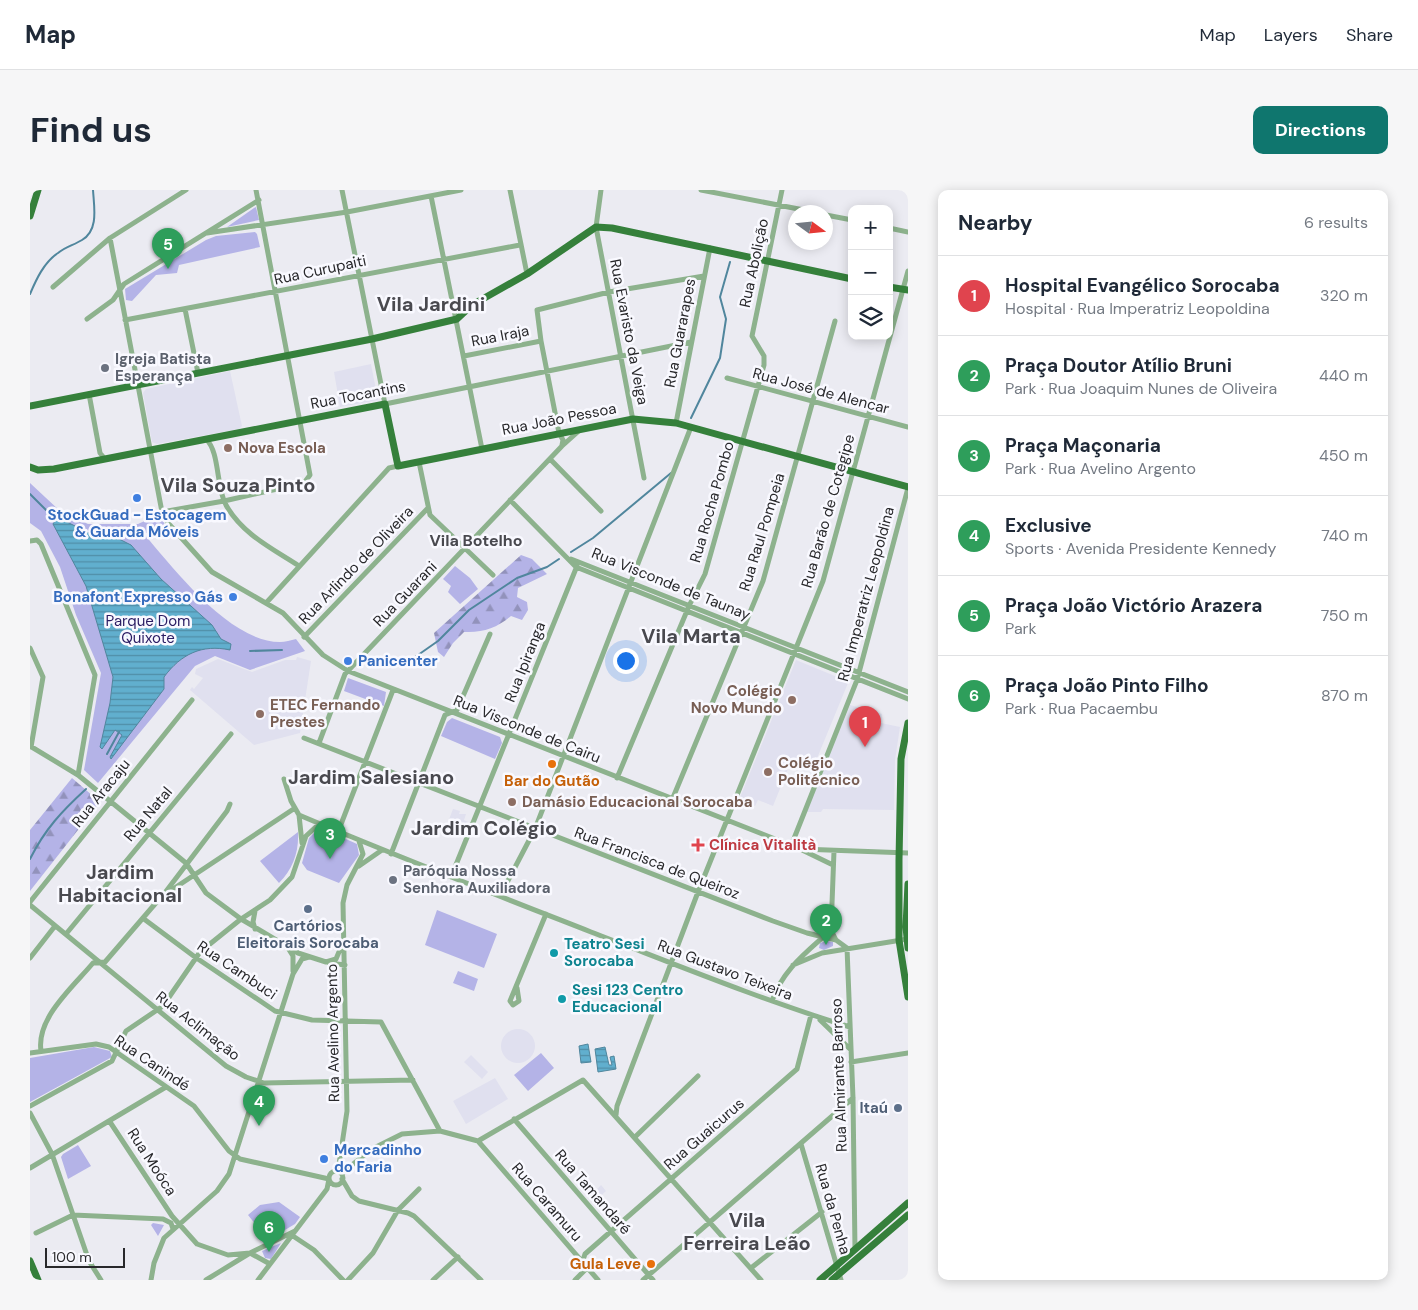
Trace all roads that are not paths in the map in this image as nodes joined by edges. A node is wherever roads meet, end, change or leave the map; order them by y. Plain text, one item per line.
1 (38, 190) edge
2 (186, 190) edge
3 (256, 190) edge
4 (342, 190) edge
5 (460, 190) edge
6 (510, 190) edge
7 (601, 190) edge
8 (701, 190) edge
9 (782, 190) edge
10 (721, 192) edge
11 (431, 196) junction
12 (259, 200) junction
13 (779, 205) junction
14 (788, 207) edge
15 (347, 212) junction
16 (30, 216) edge
17 (833, 216) edge
18 (848, 219) edge
19 (262, 225) junction
20 (596, 227) junction
21 (893, 229) edge
22 (908, 232) edge
23 (207, 233) junction
24 (110, 238) junction
25 (520, 244) junction
26 (710, 248) junction
27 (445, 258) junction
28 (768, 260) junction
29 (908, 271) edge
30 (526, 274) junction
31 (359, 275) junction
32 (704, 276) junction
33 (848, 278) edge
34 (53, 287) dead end
35 (893, 287) edge
36 (120, 290) junction
37 (906, 290) edge
38 (274, 292) junction
39 (609, 292) junction
40 (185, 309) junction
41 (86, 319) dead end
42 (125, 320) junction
43 (457, 320) junction
44 (835, 321) dead end
45 (372, 339) junction
46 (541, 341) junction
47 (691, 342) junction
48 (754, 342) joint
49 (287, 355) junction
50 (464, 356) junction
51 (620, 358) junction
52 (198, 373) junction
53 (547, 373) junction
54 (727, 378) dead end
55 (137, 385) junction
56 (758, 386) junction
57 (470, 387) junction
58 (89, 394) junction
59 (813, 402) junction
60 (385, 404) junction
61 (30, 406) edge
62 (867, 416) junction
63 (632, 419) junction
64 (299, 421) junction
65 (676, 423) junction
66 (691, 427) junction
67 (908, 427) edge
68 (581, 429) junction
69 (559, 434) junction
70 (205, 438) junction
71 (742, 442) junction
72 (562, 446) junction
73 (482, 449) junction
74 (148, 450) junction
75 (797, 456) junction
76 (105, 459) junction
77 (550, 459) junction
78 (419, 462) junction
79 (398, 466) junction
80 (30, 467) edge
81 (852, 472) junction
82 (644, 478) dead end
83 (908, 487) edge
84 (510, 500) junction
85 (224, 501) junction
86 (427, 510) junction
87 (601, 511) dead end
88 (162, 512) junction
89 (31, 540) edge
90 (465, 548) junction
91 (570, 559) junction
92 (580, 561) junction
93 (300, 566) junction
94 (576, 567) junction
95 (494, 574) dead end
96 (632, 582) junction
97 (629, 588) junction
98 (267, 602) junction
99 (689, 605) junction
100 (686, 612) junction
101 (744, 626) junction
102 (741, 633) junction
103 (490, 634) dead end
104 (304, 637) junction
105 (30, 648) edge
106 (796, 648) junction
107 (793, 654) junction
108 (348, 671) junction
109 (860, 673) junction
110 (858, 680) junction
111 (393, 690) junction
112 (908, 692) edge
113 (908, 699) edge
114 (192, 700) dead end
115 (452, 712) junction
116 (908, 723) edge
117 (231, 734) dead end
118 (509, 735) junction
119 (304, 738) dead end
120 (319, 744) junction
121 (31, 747) edge
122 (563, 756) junction
123 (365, 762) junction
124 (78, 776) junction
125 (617, 778) junction
126 (284, 779) dead end
127 (418, 784) junction
128 (672, 800) junction
129 (111, 802) junction
130 (230, 804) dead end
131 (479, 807) junction
132 (295, 808) junction
133 (300, 816) junction
134 (727, 821) junction
135 (319, 824) junction
136 (535, 828) junction
137 (338, 832) junction
138 (149, 833) junction
139 (359, 840) junction
140 (302, 846) junction
141 (791, 846) junction
142 (798, 848) junction
143 (382, 850) junction
144 (834, 850) junction
145 (899, 853) junction
146 (908, 853) edge
147 (391, 854) junction
148 (186, 863) junction
149 (833, 866) junction
150 (357, 868) junction
151 (194, 876) junction
152 (451, 877) junction
153 (908, 884) edge
154 (698, 892) junction
155 (500, 896) junction
156 (161, 897) junction
157 (30, 904) edge
158 (255, 911) junction
159 (546, 914) junction
160 (144, 919) junction
161 (241, 919) junction
162 (55, 926) junction
163 (255, 929) junction
164 (831, 930) junction
165 (807, 933) junction
166 (66, 934) junction
167 (824, 937) junction
168 (905, 939) edge
169 (344, 940) junction
170 (836, 940) junction
171 (816, 943) junction
172 (288, 948) junction
173 (847, 948) junction
174 (908, 948) edge
175 (840, 950) junction
176 (830, 952) junction
177 (822, 953) junction
178 (195, 957) junction
179 (309, 957) junction
180 (30, 958) edge
181 (848, 959) junction
182 (326, 962) junction
183 (99, 963) junction
184 (671, 963) junction
185 (345, 965) junction
186 (793, 965) junction
187 (293, 974) junction
188 (517, 988) dead end
189 (908, 997) edge
190 (772, 1001) junction
191 (159, 1010) junction
192 (281, 1013) junction
193 (813, 1015) junction
194 (346, 1021) junction
195 (850, 1027) junction
196 (836, 1033) junction
197 (850, 1034) junction
198 (850, 1049) junction
199 (41, 1051) junction
200 (116, 1051) junction
201 (30, 1053) edge
202 (908, 1053) edge
203 (851, 1062) junction
204 (698, 1076) dead end
205 (347, 1080) junction
206 (413, 1080) junction
207 (259, 1082) junction
208 (166, 1087) junction
209 (853, 1098) junction
210 (30, 1106) edge
211 (30, 1113) edge
212 (616, 1115) junction
213 (514, 1119) junction
214 (110, 1122) junction
215 (440, 1131) junction
216 (635, 1137) junction
217 (478, 1141) junction
218 (801, 1144) junction
219 (52, 1154) junction
220 (235, 1156) junction
221 (30, 1168) edge
222 (341, 1174) junction
223 (672, 1179) junction
224 (329, 1181) junction
225 (336, 1186) junction
226 (327, 1189) junction
227 (418, 1189) dead end
228 (908, 1203) edge
229 (398, 1210) junction
230 (822, 1212) junction
231 (171, 1214) junction
232 (73, 1215) junction
233 (908, 1215) edge
234 (186, 1218) junction
235 (163, 1220) junction
236 (180, 1223) junction
237 (710, 1223) junction
238 (174, 1228) junction
239 (297, 1230) junction
240 (611, 1232) junction
241 (36, 1233) dead end
242 (186, 1233) junction
243 (293, 1236) junction
244 (282, 1237) junction
245 (287, 1244) junction
246 (855, 1250) junction
247 (573, 1251) junction
248 (250, 1253) junction
249 (586, 1254) junction
250 (458, 1257) junction
251 (30, 1261) edge
252 (270, 1264) junction
253 (586, 1267) junction
254 (751, 1268) junction
255 (839, 1273) edge
256 (649, 1275) junction
257 (38, 1280) edge
258 (101, 1280) edge
259 (151, 1280) edge
260 (206, 1280) edge
261 (258, 1280) edge
262 (343, 1280) edge
263 (348, 1280) edge
264 (433, 1280) edge
265 (481, 1280) edge
266 (575, 1280) edge
267 (598, 1280) edge
268 (643, 1280) edge
269 (653, 1280) edge
270 (761, 1280) edge
271 (820, 1280) edge
272 (832, 1280) edge

1 - 16 main road
2 - 24 street
3 - 12 street
4 - 15 street
5 - 11 street
6 - 25 street
7 - 20 street, Rua Evaristo da Veiga
8 - 10 street
9 - 13 street, Rua Abolição
10 - 13 street
11 - 15 street
11 - 27 street
12 - 19 street
12 - 23 street
13 - 14 street
13 - 28 street, Rua Abolição
15 - 19 street
15 - 31 street
17 - 18 street
19 - 23 street
19 - 38 street
20 - 26 main road
20 - 30 main road
20 - 39 street, Rua Evaristo da Veiga
21 - 22 street
23 - 36 street
24 - 34 street
24 - 36 street
25 - 27 street, Rua Curupaiti
25 - 30 street
26 - 28 main road
26 - 32 street, Rua Guararapes
27 - 31 street, Rua Curupaiti
27 - 43 street
28 - 33 main road
28 - 48 street, Rua Abolição
29 - 37 street, Rua Barão de Cotegipe
30 - 43 main road
31 - 38 street, Rua Curupaiti
31 - 45 street
32 - 39 street
32 - 47 street, Rua Guararapes
35 - 37 main road
36 - 41 street
36 - 42 street
37 - 62 street, Rua Barão de Cotegipe
38 - 40 street, Rua Curupaiti
38 - 49 street
39 - 46 street
39 - 51 street, Rua Evaristo da Veiga
40 - 42 street, Rua Curupaiti
40 - 52 street
42 - 55 street
43 - 45 main road
43 - 50 street
44 - 59 street, Rua Raul Pompeia
45 - 49 main road
45 - 60 street
46 - 50 street, Rua Iraja
46 - 53 street
47 - 51 street, Rua Tocantins
47 - 65 street, Rua Guararapes
48 - 56 street, Rua Rocha Pombo
49 - 52 main road
49 - 64 street
50 - 57 street
51 - 53 street, Rua Tocantins
51 - 63 street, Rua Evaristo da Veiga
52 - 55 main road
53 - 57 street, Rua Tocantins
53 - 69 street
54 - 56 street, Rua José de Alencar
55 - 58 main road
55 - 74 street
56 - 59 street, Rua José de Alencar
56 - 71 street, Rua Rocha Pombo
57 - 60 street, Rua Tocantins
57 - 73 street
58 - 61 main road
58 - 76 street
59 - 62 street, Rua José de Alencar
59 - 75 street, Rua Raul Pompeia
60 - 64 main road, Rua Tocantins
60 - 79 main road
62 - 67 street, Rua José de Alencar
62 - 81 street, Rua Barão de Cotegipe
63 - 65 main road, Rua João Pessoa
63 - 68 main road, Rua João Pessoa
63 - 82 street, Rua Evaristo da Veiga
64 - 70 main road, Rua Tocantins
64 - 85 street
65 - 66 main road, Rua João Pessoa
66 - 71 main road, Rua João Pessoa
66 - 96 street
68 - 69 main road, Rua João Pessoa
68 - 72 street, Rua Guarani
69 - 72 street
69 - 73 main road, Rua João Pessoa
70 - 74 main road, Rua Tocantins
70 - 85 street
71 - 75 main road, Rua João Pessoa
71 - 99 street, Rua Rocha Pombo
72 - 77 street, Rua Guarani
73 - 78 main road, Rua João Pessoa
74 - 76 main road, Rua Tocantins
74 - 88 street
75 - 81 main road, Rua João Pessoa
75 - 101 street, Rua Raul Pompeia
76 - 80 main road, Rua Tocantins
77 - 84 street, Rua Guarani
77 - 87 street
78 - 79 main road, Rua João Pessoa
78 - 86 street
79 - 93 street, Rua João Pessoa
81 - 83 main road, Rua João Pessoa
81 - 106 street, Rua Barão de Cotegipe
83 - 109 street, Rua Imperatriz Leopoldina
84 - 90 street, Rua Guarani
84 - 91 street
85 - 88 street
85 - 93 street
86 - 90 street
86 - 104 street, Rua Arlindo de Oliveira
88 - 98 street, Rua Visconde de Cairu
89 - 124 street
90 - 95 street
90 - 108 street, Rua Guarani
91 - 92 street, Rua Visconde de Taunay
91 - 94 street, Rua Visconde de Taunay
92 - 94 street, Rua Ipiranga
92 - 96 street, Rua Visconde de Taunay
93 - 98 street, Rua João Pessoa
94 - 97 street, Rua Visconde de Taunay
94 - 118 street, Rua Ipiranga
96 - 97 street
96 - 99 street, Rua Visconde de Taunay
97 - 100 street, Rua Visconde de Taunay
97 - 122 street
98 - 104 street, Rua Visconde de Cairu
99 - 100 street, Rua Rocha Pombo
99 - 101 street, Rua Visconde de Taunay
100 - 102 street, Rua Visconde de Taunay
100 - 125 street, Rua Rocha Pombo
101 - 102 street, Rua Raul Pompeia
101 - 106 street, Rua Visconde de Taunay
102 - 107 street, Rua Visconde de Taunay
102 - 128 street, Rua Raul Pompeia
103 - 115 street
104 - 108 street, Rua Visconde de Cairu
105 - 121 street
106 - 107 street, Rua Barão de Cotegipe
106 - 109 street, Rua Visconde de Taunay
107 - 110 street, Rua Visconde de Taunay
107 - 134 street, Rua Barão de Cotegipe
108 - 111 street, Rua Visconde de Cairu
108 - 120 street, Rua Guarani
109 - 110 street, Rua Imperatriz Leopoldina
109 - 112 street, Rua Visconde de Taunay
110 - 113 street, Rua Visconde de Taunay
110 - 141 street, Rua Imperatriz Leopoldina
111 - 115 street, Rua Visconde de Cairu
111 - 123 street
114 - 129 street, Rua Aracaju
115 - 118 street, Rua Visconde de Cairu
115 - 127 street
116 - 145 main road
117 - 138 street, Rua Natal
118 - 122 street, Rua Visconde de Cairu
118 - 131 street, Rua Ipiranga
119 - 120 street, Rua Francisca de Queiroz
120 - 123 street, Rua Francisca de Queiroz
121 - 124 street
122 - 125 street, Rua Visconde de Cairu
122 - 136 street
123 - 127 street, Rua Francisca de Queiroz
123 - 137 street
124 - 129 street
125 - 128 street, Rua Visconde de Cairu
126 - 132 street
127 - 131 street, Rua Francisca de Queiroz
127 - 147 street
128 - 134 street, Rua Visconde de Cairu
129 - 138 street
129 - 157 street, Rua Aracaju
130 - 148 street
131 - 136 street, Rua Francisca de Queiroz
131 - 152 street, Rua Ipiranga
132 - 133 street
132 - 151 street
133 - 135 street, Rua Gustavo Teixeira
133 - 140 street
134 - 141 street, Rua Visconde de Cairu
134 - 154 street, Rua Barão de Cotegipe
135 - 137 street, Rua Gustavo Teixeira
135 - 140 street
136 - 154 street, Rua Francisca de Queiroz
136 - 155 street
137 - 139 street, Rua Gustavo Teixeira
138 - 148 street
138 - 166 street, Rua Natal
139 - 143 street, Rua Gustavo Teixeira
139 - 150 street, Rua Avelino Argento
140 - 158 street
141 - 142 street, Rua Visconde de Cairu
142 - 144 street, Rua Visconde de Cairu
142 - 149 street, Rua Visconde de Cairu
143 - 147 street, Rua Gustavo Teixeira
143 - 150 street, Rua Avelino Argento
144 - 145 street, Rua Visconde de Cairu
144 - 149 street
145 - 146 street, Rua Visconde de Cairu
145 - 168 main road
147 - 152 street, Rua Gustavo Teixeira
148 - 151 street
148 - 156 street
149 - 164 street
150 - 169 street, Rua Avelino Argento
151 - 156 street
151 - 161 street
152 - 155 street, Rua Gustavo Teixeira
153 - 168 main road
154 - 165 street, Rua Francisca de Queiroz
154 - 184 street, Rua Barão de Cotegipe
155 - 159 street, Rua Gustavo Teixeira
156 - 160 street
157 - 162 street, Rua Aclimação
158 - 161 street
158 - 163 street
159 - 184 street, Rua Gustavo Teixeira
159 - 188 street
160 - 178 street, Rua Cambuci
160 - 183 street
161 - 163 street
161 - 178 street
162 - 166 street, Rua Aclimação
162 - 180 street
163 - 172 street
164 - 167 street
164 - 170 street
165 - 167 street, Rua Francisca de Queiroz
165 - 171 street, Rua Francisca de Queiroz
166 - 183 street, Rua Aclimação
167 - 170 street
167 - 171 street
168 - 173 street
168 - 174 main road
168 - 189 main road
169 - 182 street
169 - 185 street, Rua Avelino Argento
170 - 173 street
170 - 176 street
171 - 177 street
171 - 186 street
172 - 179 street
172 - 187 street
173 - 175 street
173 - 181 street, Rua Almirante Barroso
175 - 176 street
175 - 181 street
176 - 177 street
177 - 186 street
178 - 191 street
178 - 192 street, Rua Cambuci
179 - 182 street
179 - 187 street
181 - 195 street, Rua Almirante Barroso
182 - 185 street
183 - 191 street, Rua Aclimação
183 - 199 street
184 - 190 street, Rua Gustavo Teixeira
184 - 212 street, Rua Barão de Cotegipe
185 - 194 street, Rua Avelino Argento
186 - 190 street
187 - 192 street
190 - 193 street, Rua Gustavo Teixeira
191 - 200 street
191 - 207 street, Rua Aclimação
192 - 194 street, Rua Cambuci
192 - 207 street
193 - 195 street, Rua Gustavo Teixeira
193 - 196 street, Rua Gustavo Teixeira
193 - 223 street, Rua Guaicurus
194 - 205 street, Rua Avelino Argento
194 - 206 street, Rua Cambuci
195 - 197 street, Rua Almirante Barroso
196 - 197 street
196 - 198 street, Rua Gustavo Teixeira
197 - 198 street, Rua Almirante Barroso
198 - 203 street, Rua Almirante Barroso
199 - 200 street, Rua Canindé
199 - 201 street, Rua Canindé
200 - 208 street, Rua Canindé
200 - 210 street
202 - 203 street
203 - 209 street, Rua Almirante Barroso
204 - 216 street
205 - 206 street, Rua Aclimação
205 - 207 street, Rua Aclimação
205 - 222 street, Rua Avelino Argento
206 - 215 street
207 - 220 street
208 - 214 street
208 - 220 street, Rua Canindé
209 - 218 street
209 - 246 street, Rua Almirante Barroso
211 - 219 street
212 - 213 street
212 - 216 street
213 - 217 street
213 - 240 street, Rua Tamandaré
214 - 219 street
214 - 231 street, Rua Moóca
215 - 217 street
215 - 222 street
216 - 223 street
217 - 247 street, Rua Caramuru
218 - 230 street, Rua da Penha
218 - 237 street
219 - 221 street
219 - 232 street
220 - 224 street
220 - 234 street
222 - 224 street
222 - 225 street
222 - 229 street
223 - 237 street
223 - 240 street, Rua Guaicurus
224 - 225 street
224 - 226 street
225 - 226 street
226 - 239 street
227 - 229 street
228 - 246 main road
229 - 250 street
229 - 263 street
230 - 254 street
230 - 255 street, Rua da Penha
231 - 234 street, Rua Moóca
231 - 235 street
231 - 236 street, Rua Moóca
232 - 235 street
232 - 241 street
232 - 258 street
233 - 255 main road
234 - 236 street
235 - 238 street, Rua Moóca
236 - 238 street
236 - 242 street, Rua Moóca
237 - 254 street
237 - 256 street
238 - 242 street, Rua Moóca
238 - 259 street
239 - 243 street
239 - 244 street
240 - 249 street, Rua Guaicurus
240 - 256 street, Rua Tamandaré
242 - 248 street, Rua Moóca
243 - 245 street
243 - 262 street
244 - 245 street
244 - 248 street
245 - 252 street
246 - 255 main road
247 - 249 street
247 - 253 street, Rua Caramuru
248 - 252 street
248 - 260 street
249 - 253 street
250 - 264 street
250 - 265 street
251 - 257 main road
252 - 261 street
253 - 266 street
253 - 267 street, Rua Caramuru
254 - 270 street
255 - 271 main road
255 - 272 main road
256 - 268 street
256 - 269 street, Rua Tamandaré

